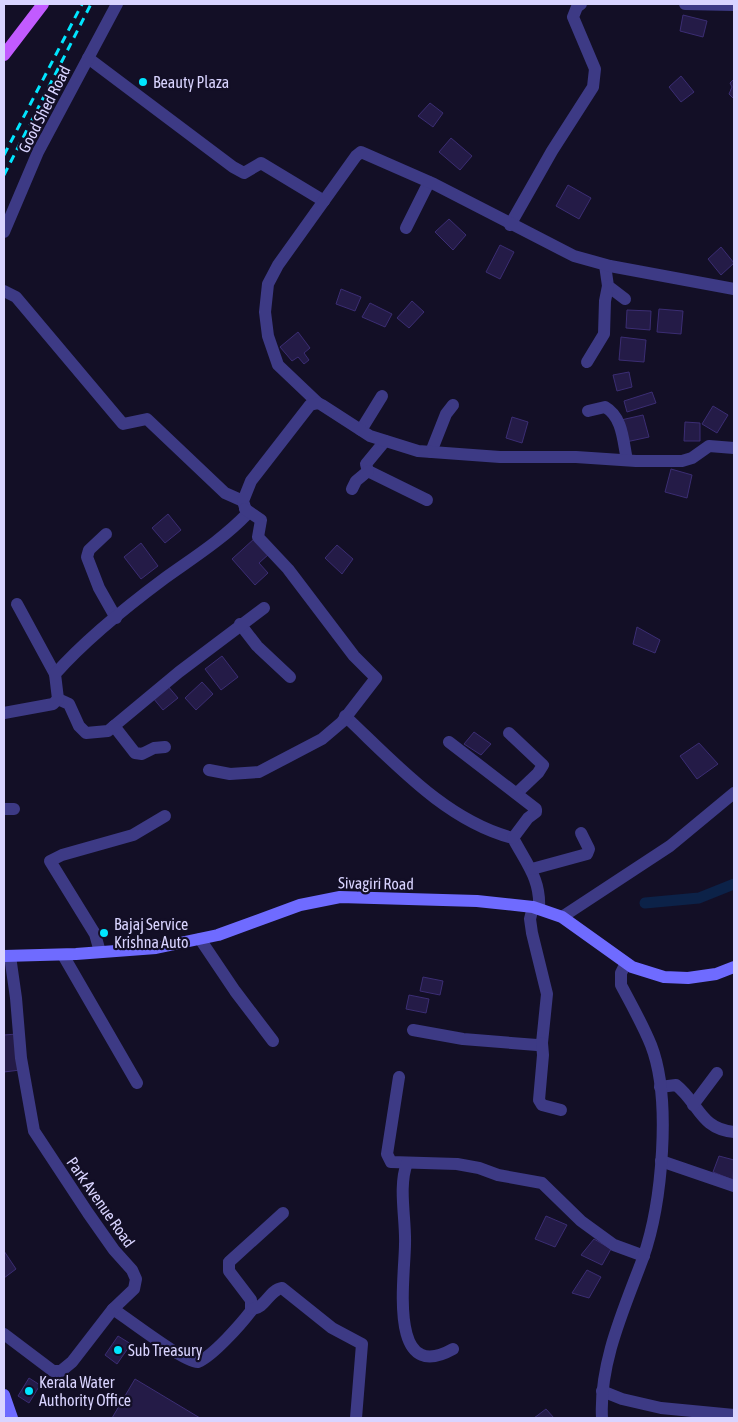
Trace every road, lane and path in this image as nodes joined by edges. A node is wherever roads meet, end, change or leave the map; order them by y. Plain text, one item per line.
1 (44, 4) edge
2 (117, 4) edge
3 (581, 4) edge
4 (685, 4) edge
5 (734, 5) edge
6 (4, 53) edge
7 (88, 58) junction
8 (429, 182) junction
9 (324, 201) junction
10 (510, 225) junction
11 (406, 228) dead end
12 (4, 232) edge
13 (605, 265) junction
14 (608, 286) junction
15 (734, 290) edge
16 (4, 291) edge
17 (625, 299) dead end
18 (587, 362) dead end
19 (382, 396) dead end
20 (318, 403) junction
21 (453, 405) dead end
22 (588, 411) dead end
23 (361, 430) junction
24 (384, 441) junction
25 (734, 448) edge
26 (431, 452) junction
27 (627, 460) junction
28 (368, 471) junction
29 (352, 490) dead end
30 (427, 500) dead end
31 (244, 505) junction
32 (106, 534) dead end
33 (17, 604) dead end
34 (264, 608) dead end
35 (116, 618) junction
36 (240, 624) junction
37 (55, 674) junction
38 (290, 678) dead end
39 (58, 699) junction
40 (4, 713) edge
41 (345, 716) junction
42 (114, 726) junction
43 (509, 734) dead end
44 (449, 742) dead end
45 (165, 747) dead end
46 (209, 770) dead end
47 (517, 793) junction
48 (734, 793) edge
49 (165, 816) dead end
50 (581, 833) dead end
51 (513, 838) junction
52 (532, 869) junction
53 (536, 908) junction
54 (562, 917) junction
55 (200, 939) junction
56 (100, 952) junction
57 (63, 955) junction
58 (7, 956) edge
59 (626, 963) junction
60 (734, 967) edge
61 (413, 1030) dead end
62 (272, 1041) dead end
63 (542, 1043) junction
64 (717, 1074) dead end
65 (399, 1077) dead end
66 (137, 1084) dead end
67 (660, 1087) junction
68 (693, 1105) junction
69 (561, 1110) dead end
70 (734, 1132) edge
71 (661, 1161) junction
72 (407, 1163) junction
73 (734, 1186) edge
74 (283, 1213) dead end
75 (644, 1256) junction
76 (113, 1309) junction
77 (252, 1309) junction
78 (4, 1334) edge
79 (453, 1349) dead end
80 (602, 1391) junction
81 (4, 1394) edge
82 (734, 1415) edge
83 (12, 1418) edge
84 (356, 1418) edge
85 (602, 1418) edge

1 - 6 main road
2 - 7 street, Good Shed Road
3 - 10 street
4 - 5 street
7 - 9 street
7 - 12 street, Good Shed Road
8 - 9 street
8 - 10 street
8 - 11 street
9 - 20 street
10 - 13 street
13 - 14 street
13 - 15 street
14 - 17 street
14 - 18 street
16 - 31 street
19 - 23 street
20 - 23 street
20 - 31 street
21 - 26 street
22 - 27 street
23 - 24 street
24 - 26 street
24 - 28 street
25 - 27 street
26 - 27 street
28 - 29 street
28 - 30 street
31 - 35 street
31 - 41 street
32 - 35 street
33 - 37 street
34 - 36 street
35 - 37 street
36 - 38 street
36 - 42 street
37 - 39 street
39 - 40 street
39 - 42 street
41 - 46 street
41 - 51 street
42 - 45 street
43 - 47 street
44 - 47 street
47 - 51 street
48 - 54 street
49 - 56 street
50 - 52 street
51 - 52 street
52 - 53 street
53 - 54 main road, Sivagiri Road
53 - 55 main road, Sivagiri Road
53 - 63 street
54 - 59 main road, Sivagiri Road
55 - 56 main road, Sivagiri Road
55 - 62 street
56 - 57 main road, Sivagiri Road
57 - 58 main road, Sivagiri Road
57 - 66 street
58 - 76 street, Park Avenue Road
59 - 60 main road, Sivagiri Road
59 - 67 street
61 - 63 street
63 - 69 street
64 - 68 street
65 - 72 street
67 - 68 street
67 - 71 street
68 - 70 street
71 - 73 street
71 - 75 street
72 - 75 street
72 - 79 street
74 - 77 street
75 - 80 street
76 - 77 street
76 - 78 street, Park Avenue Road
77 - 84 street
80 - 82 street
80 - 85 street
81 - 83 main road

